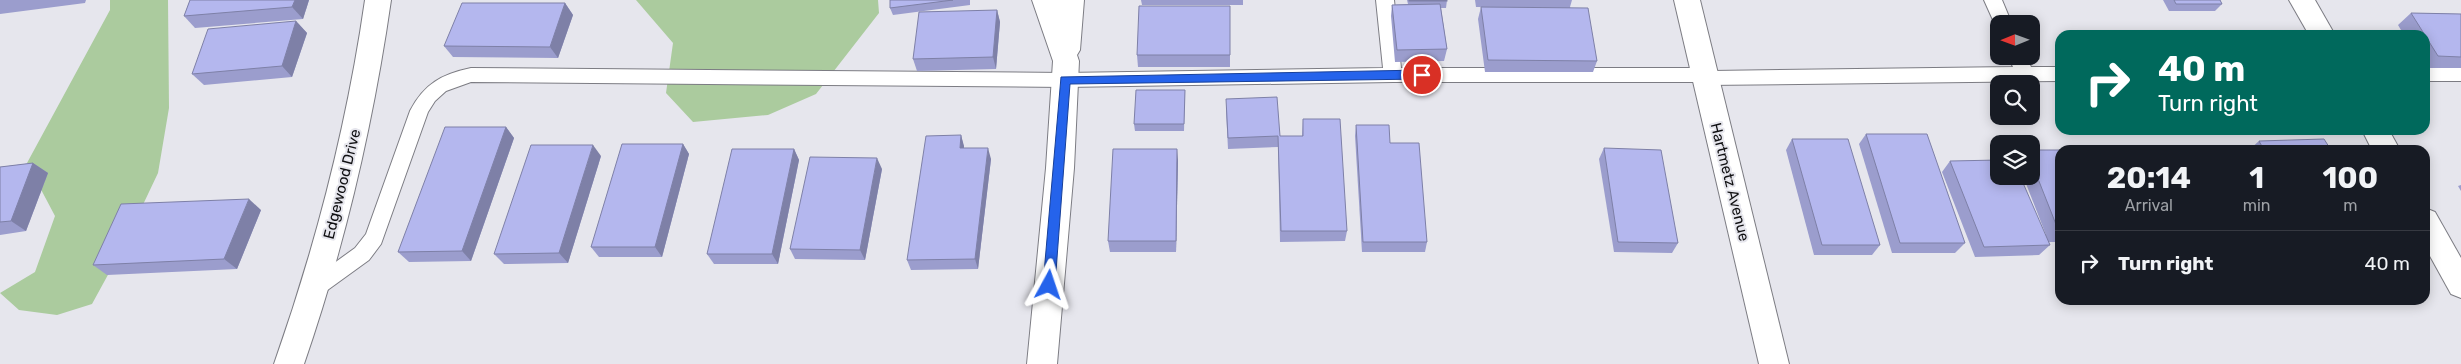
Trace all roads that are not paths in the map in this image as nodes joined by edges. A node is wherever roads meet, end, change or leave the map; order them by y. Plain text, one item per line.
1 (378, 0) edge
2 (1045, 0) edge
3 (1070, 0) edge
4 (1385, 0) edge
5 (1686, 0) edge
6 (1993, 0) edge
7 (2302, 0) edge
8 (1999, 15) edge
9 (2319, 30) edge
10 (2021, 65) edge
11 (1066, 71) junction
12 (2025, 74) junction
13 (2055, 74) edge
14 (2430, 74) edge
15 (2461, 74) edge
16 (1393, 75) junction
17 (1705, 76) junction
18 (2430, 229) edge
19 (2461, 285) edge
20 (315, 288) junction
21 (289, 364) edge
22 (1042, 364) edge
23 (1774, 364) edge

1 - 20 street, Edgewood Drive
2 - 11 street
3 - 11 street
4 - 16 lane
5 - 17 street, Hartmetz Avenue
6 - 8 lane
7 - 9 street
10 - 12 lane
11 - 16 lane
11 - 20 lane
11 - 22 street
12 - 13 lane
12 - 17 lane
14 - 15 lane
16 - 17 lane
17 - 23 street, Hartmetz Avenue
18 - 19 street
20 - 21 street, Edgewood Drive

